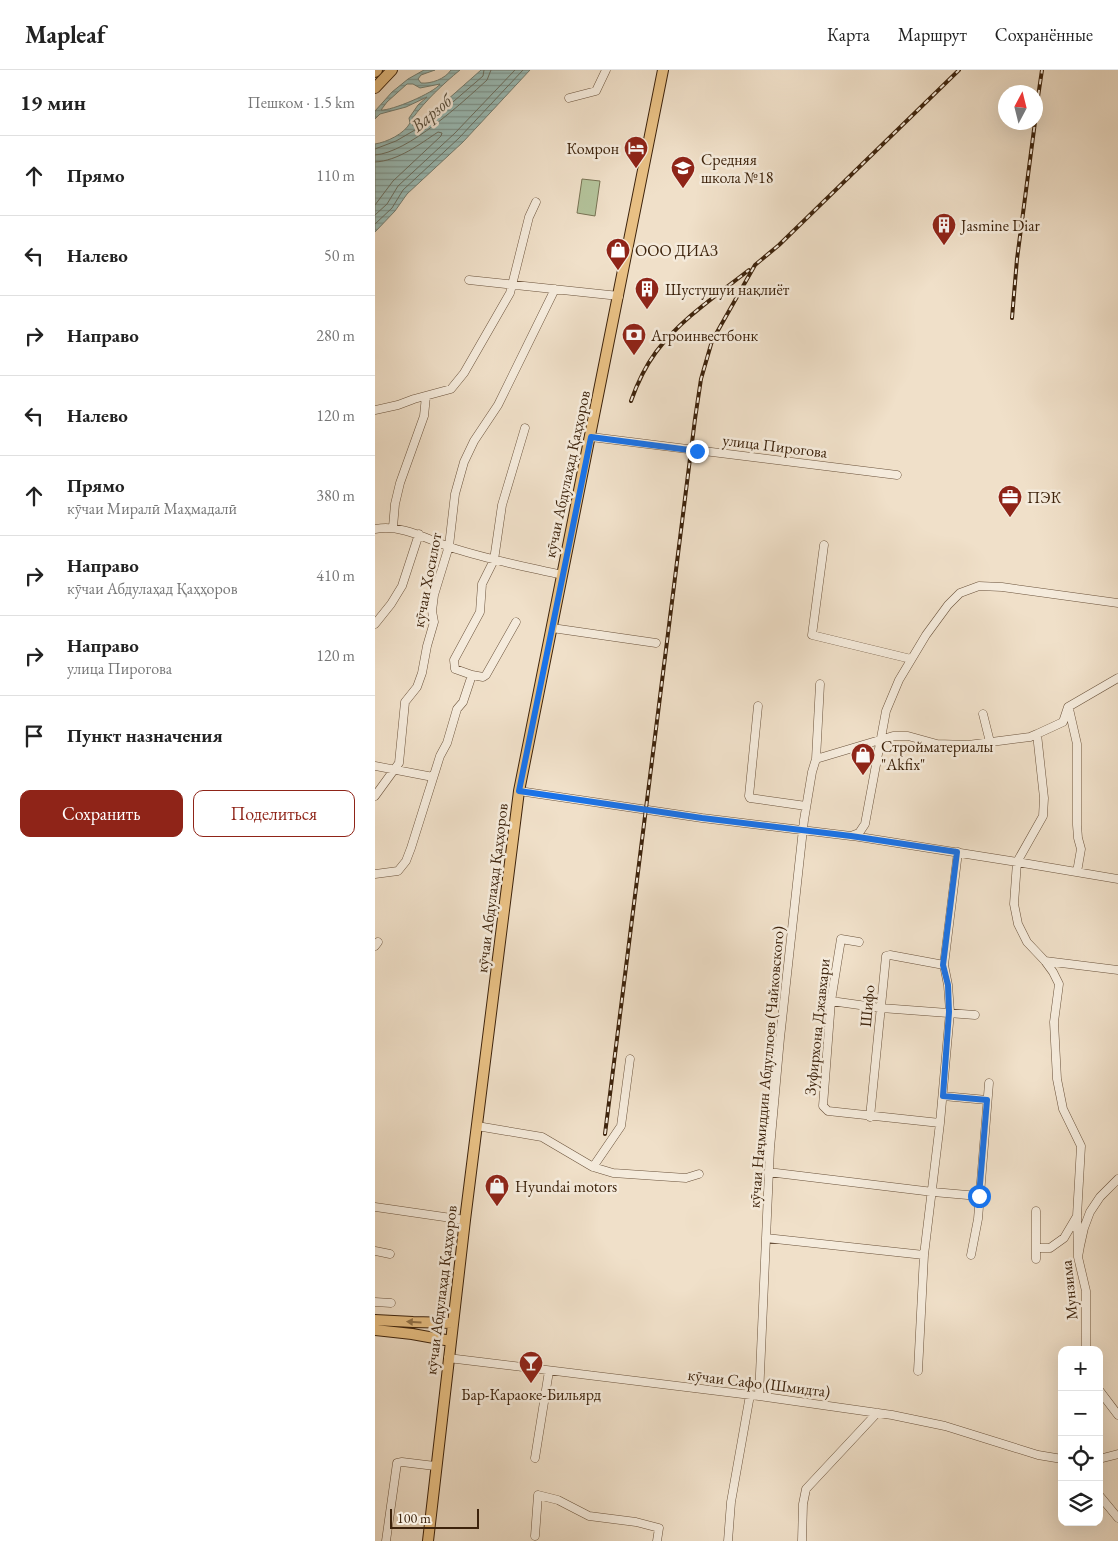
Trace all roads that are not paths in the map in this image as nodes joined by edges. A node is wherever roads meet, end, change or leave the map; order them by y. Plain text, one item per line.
1 (392, 70) edge
2 (606, 70) edge
3 (663, 70) edge
4 (375, 88) edge
5 (569, 98) dead end
6 (536, 202) dead end
7 (469, 280) dead end
8 (512, 284) junction
9 (555, 289) junction
10 (619, 296) junction
11 (426, 396) junction
12 (375, 410) edge
13 (525, 428) dead end
14 (591, 437) junction
15 (897, 475) dead end
16 (393, 527) junction
17 (375, 529) edge
18 (419, 534) junction
19 (824, 545) dead end
20 (449, 546) junction
21 (494, 560) junction
22 (562, 575) junction
23 (1118, 602) edge
24 (516, 622) dead end
25 (375, 624) edge
26 (552, 628) junction
27 (656, 644) dead end
28 (911, 659) junction
29 (472, 675) junction
30 (1118, 678) edge
31 (820, 684) dead end
32 (758, 706) dead end
33 (1069, 707) junction
34 (983, 714) dead end
35 (1037, 734) junction
36 (881, 739) junction
37 (990, 742) junction
38 (816, 759) junction
39 (375, 766) edge
40 (393, 770) junction
41 (433, 778) junction
42 (519, 791) junction
43 (375, 796) edge
44 (806, 806) junction
45 (803, 831) junction
46 (851, 836) junction
47 (957, 852) junction
48 (1017, 862) junction
49 (1077, 872) junction
50 (375, 874) edge
51 (1118, 880) edge
52 (859, 942) dead end
53 (1045, 961) junction
54 (943, 965) junction
55 (1118, 970) edge
56 (831, 1001) junction
57 (881, 1008) junction
58 (949, 1012) junction
59 (975, 1015) dead end
60 (630, 1059) dead end
61 (989, 1083) dead end
62 (943, 1096) junction
63 (987, 1100) junction
64 (870, 1116) junction
65 (940, 1123) junction
66 (477, 1126) junction
67 (593, 1167) junction
68 (768, 1172) junction
69 (699, 1174) dead end
70 (1118, 1179) edge
71 (933, 1192) junction
72 (979, 1196) junction
73 (375, 1207) edge
74 (1036, 1211) dead end
75 (1077, 1216) junction
76 (465, 1220) junction
77 (766, 1238) junction
78 (1037, 1248) junction
79 (375, 1251) edge
80 (390, 1254) dead end
81 (924, 1255) junction
82 (971, 1255) dead end
83 (1078, 1257) junction
84 (1037, 1259) dead end
85 (375, 1302) edge
86 (391, 1303) dead end
87 (375, 1320) edge
88 (453, 1323) junction
89 (375, 1330) edge
90 (451, 1341) junction
91 (1086, 1346) edge
92 (448, 1358) junction
93 (549, 1370) junction
94 (918, 1371) dead end
95 (1100, 1391) edge
96 (750, 1395) junction
97 (759, 1396) junction
98 (877, 1413) junction
99 (1118, 1415) edge
100 (1118, 1454) edge
101 (535, 1458) dead end
102 (1058, 1458) edge
103 (1103, 1458) edge
104 (435, 1466) junction
105 (1103, 1500) edge
106 (1118, 1518) edge
107 (535, 1536) dead end
108 (386, 1541) edge
109 (428, 1541) edge
110 (657, 1541) edge
111 (728, 1541) edge
112 (801, 1541) edge

1 - 4 main road
2 - 5 street
3 - 10 main road, кӯчаи Абдулаҳад Қаҳҳоров
6 - 8 street
7 - 8 street
8 - 9 street
8 - 11 street
9 - 10 street
9 - 20 street, кӯчаи Хосилот
10 - 14 main road, кӯчаи Абдулаҳад Қаҳҳоров
11 - 12 street
11 - 16 street
13 - 21 street
14 - 15 street, улица Пирогова
14 - 22 main road, кӯчаи Абдулаҳад Қаҳҳоров
16 - 17 street
16 - 18 street
18 - 20 street
18 - 25 street
19 - 28 street
20 - 21 street
20 - 40 street, кӯчаи Хосилот
21 - 22 street
21 - 29 street
22 - 26 main road, кӯчаи Абдулаҳад Қаҳҳоров
23 - 28 street
24 - 29 street
26 - 27 street
26 - 42 main road, кӯчаи Абдулаҳад Қаҳҳоров
28 - 36 street
29 - 41 street
30 - 33 street
31 - 38 street, кӯчаи Наҷмиддин Абдуллоев (Чайковского)
32 - 44 street
33 - 35 street
33 - 49 street
34 - 37 street
35 - 37 street
35 - 48 street
36 - 37 street
36 - 38 street
36 - 46 street
38 - 44 street, кӯчаи Наҷмиддин Абдуллоев (Чайковского)
39 - 40 street
40 - 41 street
40 - 43 street, кӯчаи Хосилот
41 - 50 street
42 - 45 street
42 - 66 main road, кӯчаи Абдулаҳад Қаҳҳоров
44 - 45 street, кӯчаи Наҷмиддин Абдуллоев (Чайковского)
45 - 46 street
45 - 68 street, кӯчаи Наҷмиддин Абдуллоев (Чайковского)
46 - 47 street
47 - 48 street
47 - 54 street
48 - 49 street
48 - 53 street
49 - 51 street
52 - 56 street, Зуфирхона Джавхари
53 - 55 street
53 - 75 street
54 - 57 street, Шифо
54 - 58 street
56 - 57 street
56 - 64 street, Зуфирхона Джавхари
57 - 58 street
57 - 64 street, Шифо
58 - 59 street
58 - 62 street
60 - 67 street
61 - 63 street
62 - 63 street
62 - 65 street
63 - 72 street
64 - 65 street, Зуфирхона Джавхари
65 - 71 street
66 - 67 street
66 - 76 main road, кӯчаи Абдулаҳад Қаҳҳоров
67 - 69 street
68 - 71 street
68 - 77 street, кӯчаи Наҷмиддин Абдуллоев (Чайковского)
70 - 83 street, Мунзима
71 - 72 street
71 - 81 street
72 - 82 street
73 - 76 street
74 - 78 street
75 - 78 street
75 - 83 street
76 - 88 main road, кӯчаи Абдулаҳад Қаҳҳоров
77 - 81 street
77 - 97 street, кӯчаи Наҷмиддин Абдуллоев (Чайковского)
78 - 84 street
79 - 80 street
81 - 94 street
83 - 91 street, Мунзима
85 - 86 street
88 -> 87 main road
88 - 90 main road, кӯчаи Абдулаҳад Қаҳҳоров
89 - 90 main road
90 - 92 main road, кӯчаи Абдулаҳад Қаҳҳоров
92 - 93 street, кӯчаи Сафо (Шмидта)
92 - 104 main road, кӯчаи Абдулаҳад Қаҳҳоров
93 - 96 street, кӯчаи Сафо (Шмидта)
93 - 101 street
95 - 99 street
96 - 97 street, кӯчаи Сафо (Шмидта)
96 - 111 street
97 - 98 street, кӯчаи Сафо (Шмидта)
98 - 102 street, кӯчаи Сафо (Шмидта)
98 - 112 street
100 - 103 street
104 - 108 street
104 - 109 main road, кӯчаи Абдулаҳад Қаҳҳоров
105 - 106 street
107 - 110 street

